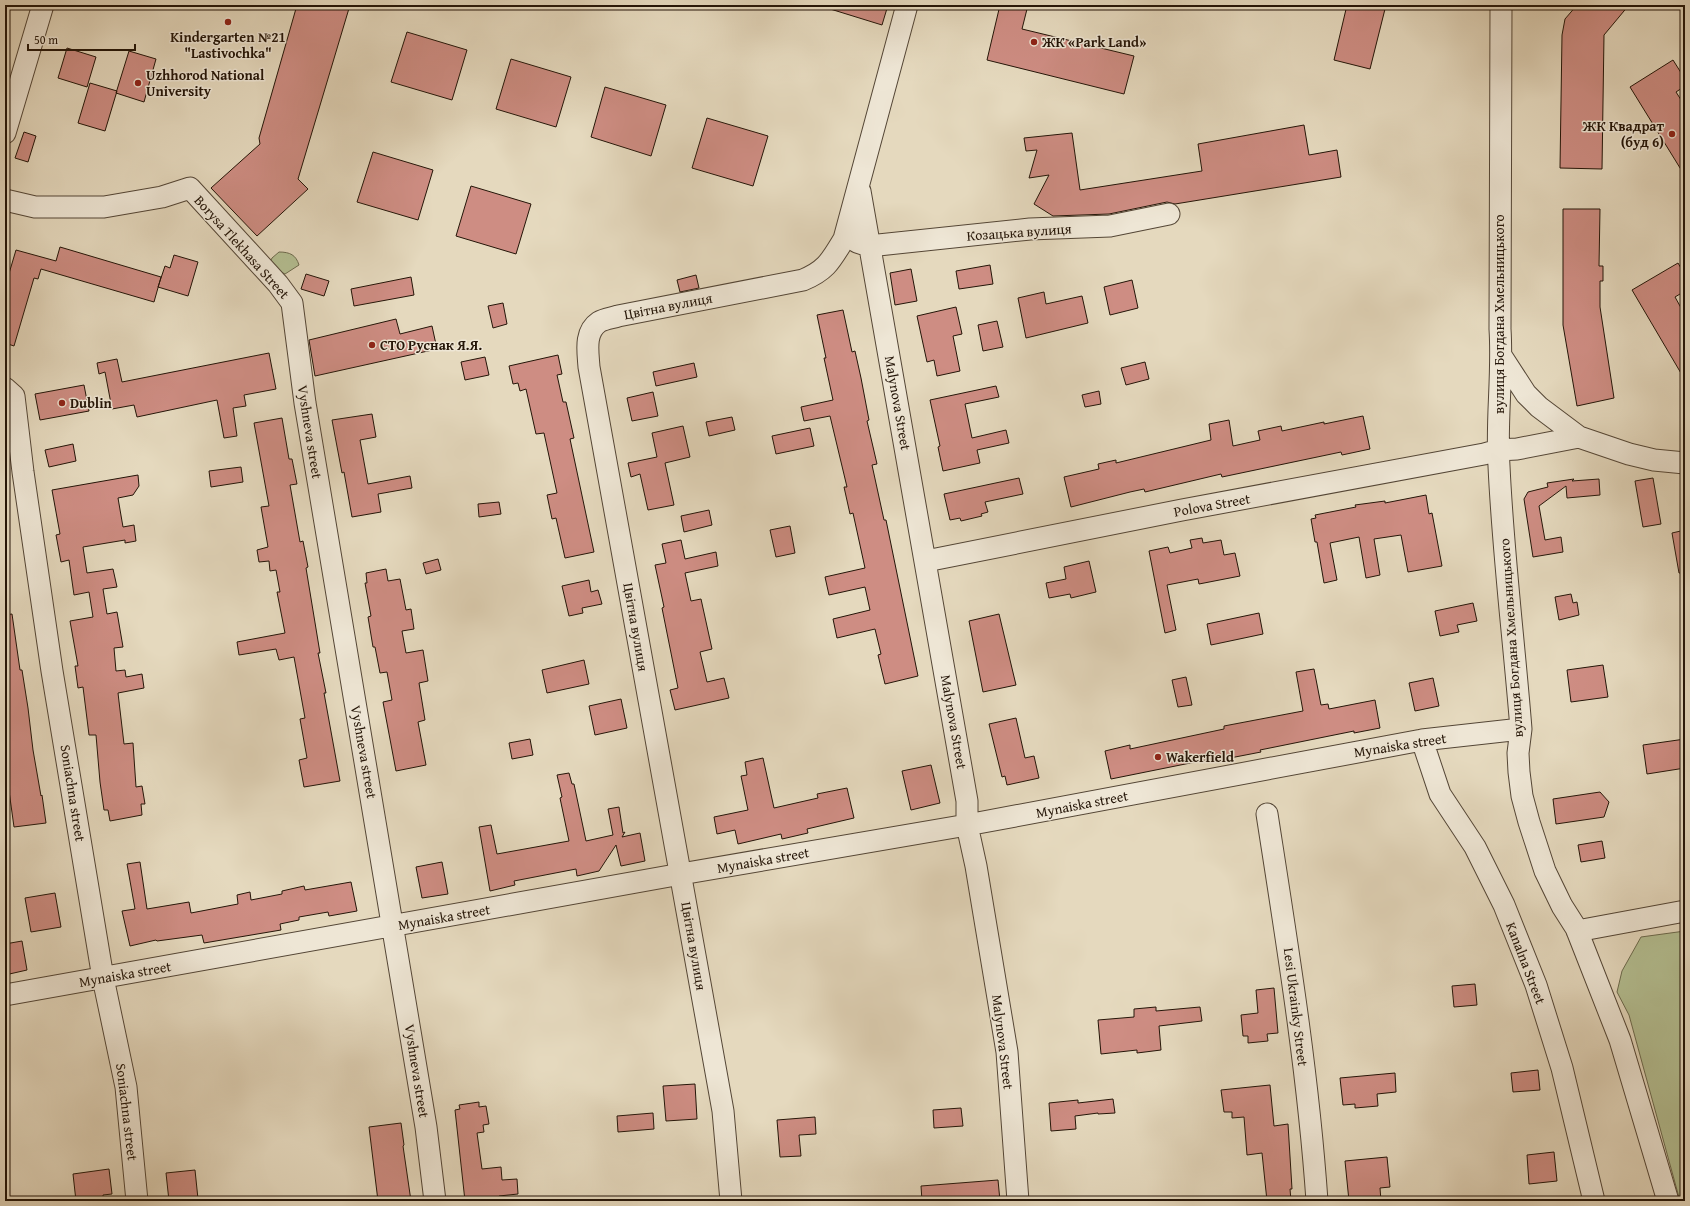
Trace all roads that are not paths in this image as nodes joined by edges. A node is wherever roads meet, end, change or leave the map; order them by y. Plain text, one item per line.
1 (43, 5) edge
2 (907, 5) edge
3 (1500, 5) edge
4 (5, 133) edge
5 (859, 182) junction
6 (5, 200) edge
7 (1168, 214) dead end
8 (844, 239) junction
9 (869, 246) junction
10 (292, 303) joint
11 (1502, 357) junction
12 (5, 388) edge
13 (1579, 436) junction
14 (1498, 450) junction
15 (1685, 464) edge
16 (926, 561) junction
17 (1521, 729) junction
18 (1422, 740) junction
19 (1267, 814) dead end
20 (967, 825) junction
21 (682, 874) junction
22 (1685, 911) edge
23 (393, 926) junction
24 (1577, 931) junction
25 (103, 978) junction
26 (5, 995) edge
27 (137, 1201) edge
28 (435, 1201) edge
29 (731, 1201) edge
30 (1018, 1201) edge
31 (1317, 1201) edge
32 (1594, 1201) edge
33 (1668, 1201) edge

1 - 4 street
2 - 5 street, Цвітна вулиця
3 - 11 street, вулиця Богдана Хмельницького
5 - 8 street, Цвітна вулиця
5 - 9 street, Malynova Street
6 - 10 street, Borysa Tlekhasa Street
7 - 9 street, Козацька вулиця
8 - 9 street
8 - 21 street, Цвітна вулиця
9 - 16 street, Malynova Street
10 - 23 street, Vyshneva street
11 - 13 street
11 - 14 street, вулиця Богдана Хмельницького
12 - 25 street, Soniachna street
13 - 14 street, Polova Street
13 - 15 street
14 - 16 street, Polova Street
14 - 17 street, вулиця Богдана Хмельницького
16 - 20 street, Malynova Street
17 - 18 street, Mynaiska street
17 - 24 street, вулиця Богдана Хмельницького
18 - 20 street, Mynaiska street
18 - 32 street, Kanalna Street
19 - 31 street, Lesi Ukrainky Street
20 - 21 street, Mynaiska street
20 - 30 street, Malynova Street
21 - 23 street, Mynaiska street
21 - 29 street, Цвітна вулиця
22 - 24 street
23 - 25 street, Mynaiska street
23 - 28 street, Vyshneva street
24 - 33 street, вулиця Богдана Хмельницького
25 - 26 street, Mynaiska street
25 - 27 street, Soniachna street

